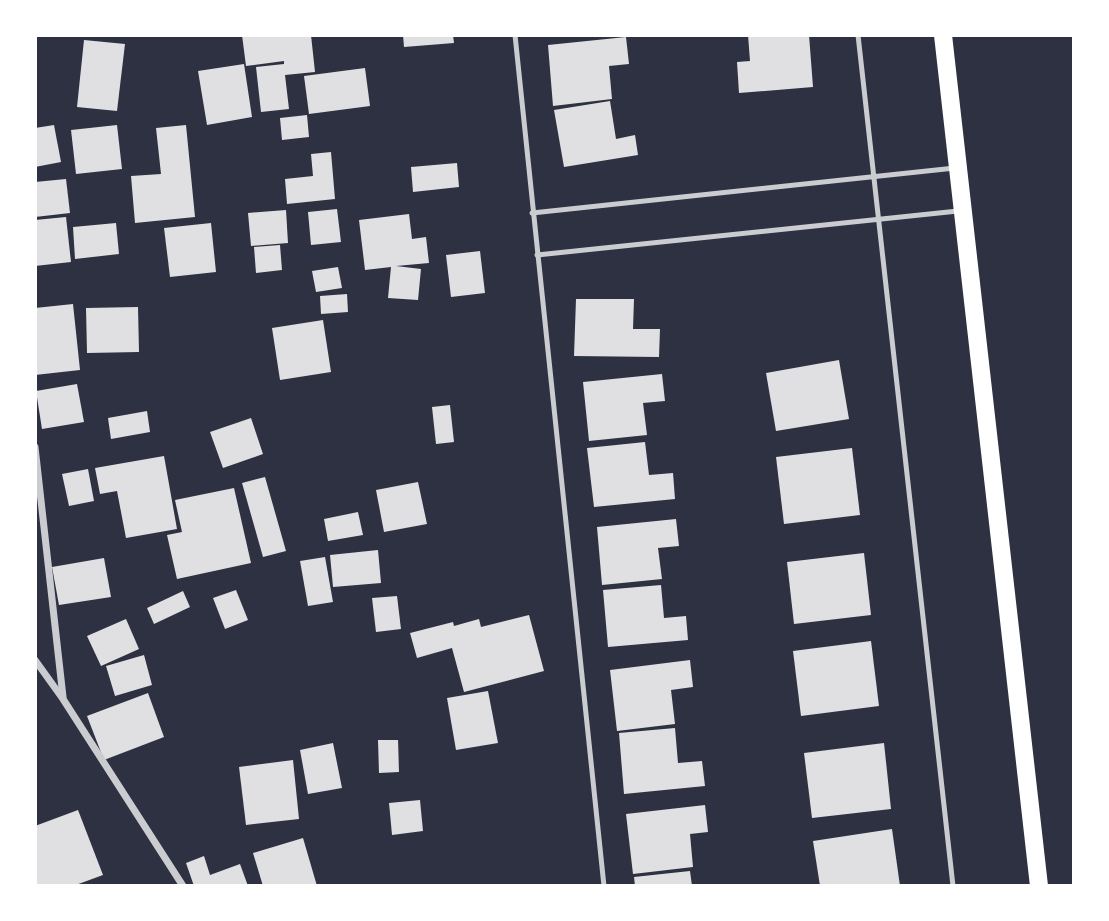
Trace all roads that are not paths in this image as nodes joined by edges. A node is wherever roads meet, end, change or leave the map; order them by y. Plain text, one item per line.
1 (515, 35) edge
2 (858, 35) edge
3 (943, 35) edge
4 (958, 168) junction
5 (874, 176) junction
6 (963, 210) junction
7 (532, 212) junction
8 (878, 220) junction
9 (537, 255) junction
10 (35, 447) edge
11 (35, 660) edge
12 (63, 699) junction
13 (183, 886) edge
14 (604, 886) edge
15 (953, 886) edge
16 (1039, 886) edge

1 - 7 lane
2 - 5 lane
3 - 4 main road
4 - 5 lane
4 - 6 main road
5 - 7 lane
5 - 8 lane
6 - 8 lane
6 - 16 main road
7 - 9 lane
8 - 9 lane
8 - 15 lane
9 - 14 lane
10 - 12 street
11 - 12 street
12 - 13 street

